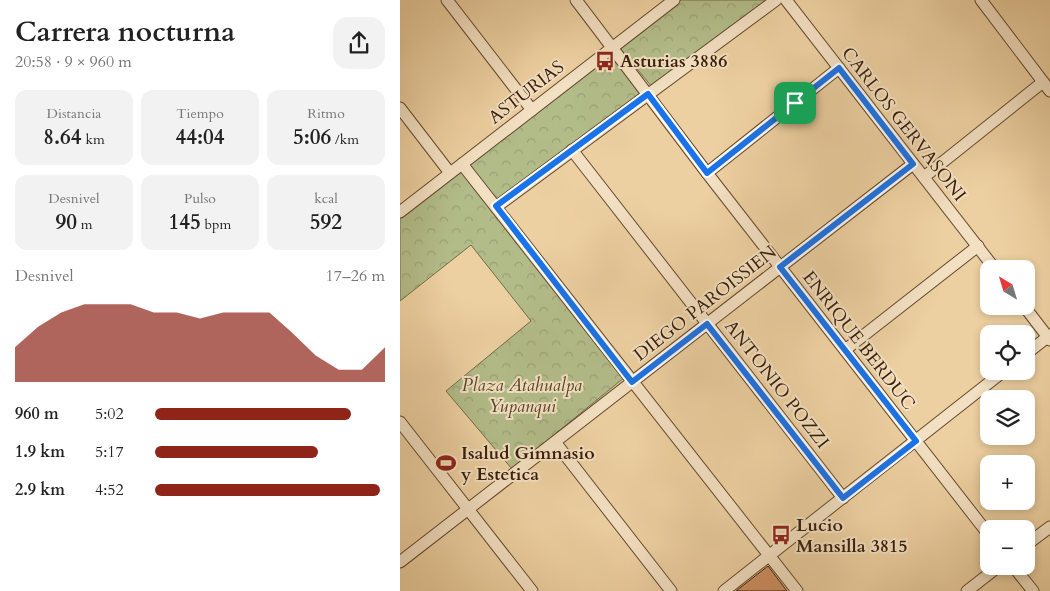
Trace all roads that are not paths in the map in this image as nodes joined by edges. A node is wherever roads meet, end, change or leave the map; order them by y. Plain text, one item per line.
1 (447, 0) edge
2 (576, 0) edge
3 (674, 0) edge
4 (776, 0) edge
5 (786, 0) edge
6 (980, 0) edge
7 (612, 47) junction
8 (839, 68) junction
9 (1046, 87) edge
10 (648, 94) junction
11 (400, 108) edge
12 (532, 110) junction
13 (572, 150) junction
14 (462, 164) junction
15 (913, 164) junction
16 (450, 173) junction
17 (707, 173) junction
18 (924, 177) junction
19 (496, 206) junction
20 (400, 212) edge
21 (978, 246) junction
22 (988, 260) edge
23 (780, 267) junction
24 (1031, 315) edge
25 (707, 324) junction
26 (1049, 337) edge
27 (1035, 347) edge
28 (844, 350) junction
29 (993, 380) edge
30 (632, 382) junction
31 (400, 422) edge
32 (916, 441) junction
33 (555, 442) junction
34 (843, 498) junction
35 (468, 510) junction
36 (980, 523) edge
37 (1050, 527) edge
38 (1035, 538) edge
39 (770, 555) junction
40 (400, 562) edge
41 (987, 575) edge
42 (1020, 575) edge
43 (532, 591) edge
44 (670, 591) edge
45 (724, 591) edge
46 (797, 591) edge
47 (967, 591) edge
48 (1033, 591) edge

1 - 12 street
2 - 7 street, ENRIQUE BERDUC
3 - 7 street, ASTURIAS
4 - 10 street
5 - 8 street, CARLOS GERVASONI
6 - 9 street
7 - 10 street, ENRIQUE BERDUC
7 - 12 street, ASTURIAS
8 - 15 street, CARLOS GERVASONI
8 - 17 street
9 - 18 street
10 - 13 street
10 - 17 street, ENRIQUE BERDUC
11 - 16 street
12 - 14 street, ASTURIAS
13 - 19 street
13 - 25 street, ANTONIO POZZI
14 - 16 street, ASTURIAS
14 - 19 street
15 - 18 street, CARLOS GERVASONI
15 - 23 street, DIEGO PAROISSIEN
16 - 20 street, ASTURIAS
17 - 23 street, ENRIQUE BERDUC
18 - 21 street, CARLOS GERVASONI
19 - 30 street
21 - 22 street, CARLOS GERVASONI
21 - 28 street
23 - 25 street, DIEGO PAROISSIEN
23 - 28 street, ENRIQUE BERDUC
24 - 26 street
25 - 30 street, DIEGO PAROISSIEN
25 - 34 street, ANTONIO POZZI
26 - 27 street
28 - 32 street, ENRIQUE BERDUC
29 - 32 street
30 - 33 street, DIEGO PAROISSIEN
30 - 39 street
31 - 35 street
32 - 34 street
32 - 36 street, ENRIQUE BERDUC
33 - 35 street, DIEGO PAROISSIEN
33 - 44 street
34 - 39 street
35 - 40 street, DIEGO PAROISSIEN
35 - 43 street
37 - 38 street
39 - 45 street
39 - 46 street
41 - 47 street
42 - 48 street

